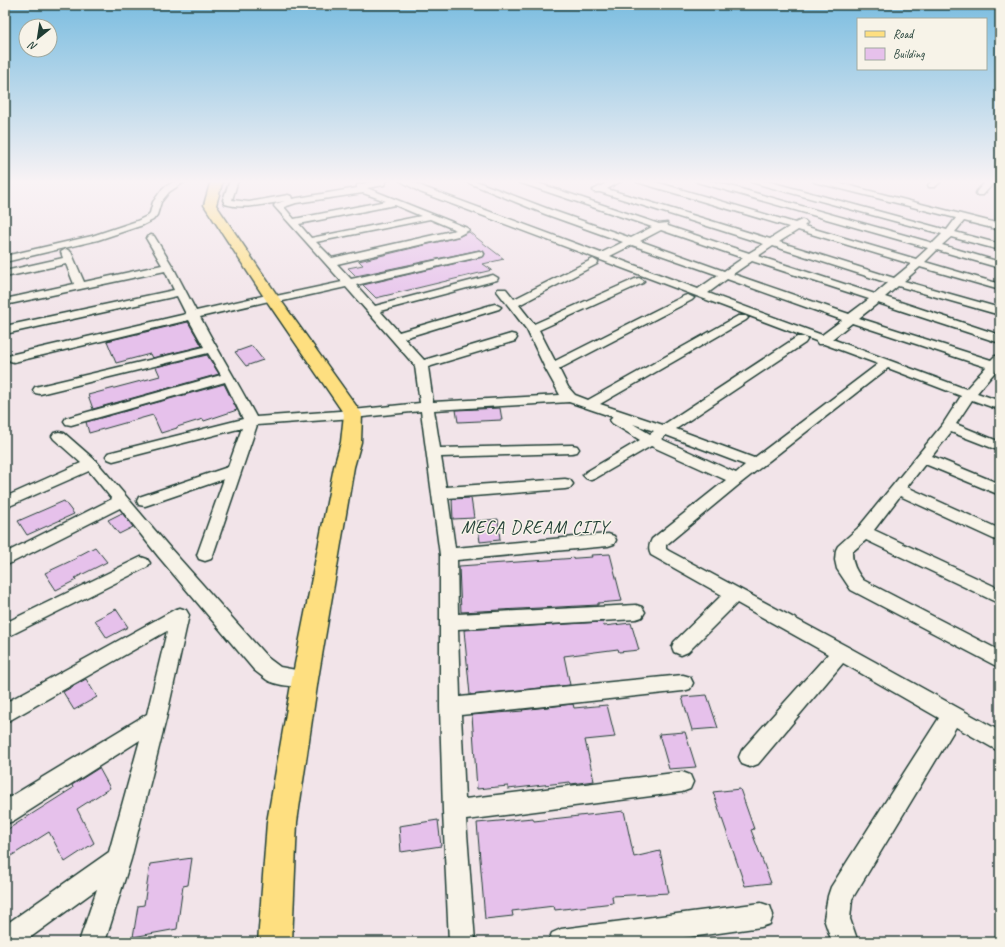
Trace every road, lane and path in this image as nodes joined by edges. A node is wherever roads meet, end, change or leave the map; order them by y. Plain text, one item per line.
1 (136, 224) edge
2 (223, 224) edge
3 (294, 224) edge
4 (392, 224) edge
5 (451, 224) edge
6 (515, 224) edge
7 (524, 224) edge
8 (584, 224) edge
9 (649, 224) edge
10 (666, 224) edge
11 (715, 224) edge
12 (788, 224) edge
13 (801, 224) edge
14 (855, 224) edge
15 (916, 224) edge
16 (956, 224) edge
17 (989, 224) edge
18 (520, 226) junction
19 (797, 227) junction
20 (1000, 227) edge
21 (660, 228) junction
22 (949, 233) junction
23 (150, 238) dead end
24 (309, 241) junction
25 (633, 241) junction
26 (774, 243) junction
27 (1000, 247) edge
28 (935, 248) junction
29 (479, 254) dead end
30 (750, 257) junction
31 (5, 260) edge
32 (597, 260) junction
33 (330, 262) junction
34 (918, 263) junction
35 (1000, 265) edge
36 (168, 267) junction
37 (5, 274) edge
38 (727, 274) junction
39 (492, 278) dead end
40 (639, 281) dead end
41 (896, 282) junction
42 (349, 283) junction
43 (80, 286) junction
44 (1000, 287) edge
45 (502, 290) dead end
46 (180, 292) junction
47 (699, 294) junction
48 (688, 298) dead end
49 (273, 299) junction
50 (876, 299) junction
51 (5, 302) edge
52 (512, 304) junction
53 (495, 307) dead end
54 (372, 310) junction
55 (1000, 312) edge
56 (192, 316) junction
57 (742, 318) dead end
58 (851, 318) junction
59 (532, 329) junction
60 (5, 330) edge
61 (396, 337) junction
62 (510, 338) dead end
63 (1000, 338) edge
64 (801, 340) dead end
65 (822, 341) junction
66 (211, 348) junction
67 (14, 358) dead end
68 (997, 361) edge
69 (886, 364) junction
70 (421, 366) junction
71 (551, 368) junction
72 (229, 377) junction
73 (40, 390) dead end
74 (968, 395) junction
75 (570, 398) junction
76 (590, 404) junction
77 (427, 406) junction
78 (1000, 406) edge
79 (353, 414) junction
80 (71, 421) dead end
81 (251, 421) junction
82 (948, 426) junction
83 (665, 430) junction
84 (59, 436) dead end
85 (650, 440) junction
86 (1000, 447) edge
87 (572, 449) dead end
88 (433, 453) junction
89 (114, 456) dead end
90 (922, 457) junction
91 (91, 464) junction
92 (756, 464) junction
93 (234, 470) junction
94 (591, 475) dead end
95 (736, 479) junction
96 (565, 484) dead end
97 (897, 489) junction
98 (1000, 490) edge
99 (440, 493) junction
100 (122, 500) junction
101 (145, 501) dead end
102 (5, 502) edge
103 (864, 532) junction
104 (1000, 536) edge
105 (608, 540) dead end
106 (205, 555) dead end
107 (448, 555) junction
108 (5, 560) edge
109 (141, 563) dead end
110 (734, 594) junction
111 (1000, 597) edge
112 (636, 612) dead end
113 (450, 622) junction
114 (5, 631) edge
115 (681, 648) dead end
116 (841, 652) junction
117 (1000, 660) edge
118 (305, 679) junction
119 (682, 683) dead end
120 (450, 707) junction
121 (5, 714) edge
122 (952, 715) junction
123 (156, 719) junction
124 (1000, 742) edge
125 (750, 757) dead end
126 (682, 782) dead end
127 (454, 811) junction
128 (5, 813) edge
129 (119, 859) junction
130 (761, 915) dead end
131 (5, 940) edge
132 (92, 942) edge
133 (275, 942) edge
134 (462, 942) edge
135 (561, 942) edge
136 (845, 942) edge

1 - 31 street
2 - 49 main road
3 - 24 street
4 - 24 street
5 - 33 street
6 - 18 street
7 - 18 street
8 - 25 street
9 - 21 street
10 - 21 street
11 - 26 street
12 - 19 street
13 - 19 street
14 - 28 street
15 - 22 street
16 - 22 street
17 - 20 street
18 - 32 street
19 - 26 street
19 - 34 street
21 - 25 street
21 - 30 street
22 - 27 street
22 - 28 street
23 - 36 street
24 - 33 street
25 - 32 street
25 - 38 street
26 - 30 street
26 - 41 street
28 - 34 street
28 - 35 street
29 - 42 street
30 - 38 street
30 - 50 street
32 - 47 street
32 - 52 street
33 - 42 street
34 - 41 street
34 - 44 street
36 - 43 street
36 - 46 street
37 - 43 street
38 - 47 street
38 - 58 street
39 - 54 street
40 - 59 street
41 - 50 street
41 - 55 street
42 - 49 street
42 - 54 street
43 - 51 street
45 - 52 street
46 - 56 street
46 - 60 street
47 - 65 street
48 - 71 street
49 - 56 street
49 - 79 main road
50 - 58 street
50 - 63 street
52 - 59 street
53 - 61 street
54 - 61 street
56 - 66 street
56 - 67 street
57 - 76 street
58 - 65 street
58 - 68 street
59 - 71 street
61 - 70 street
62 - 70 street
64 - 83 street
65 - 69 street
66 - 72 street
66 - 73 street
68 - 74 street
69 - 74 street
69 - 92 street
70 - 77 street
71 - 75 street
72 - 80 street
72 - 81 street
74 - 78 street
74 - 82 street
75 - 76 street
75 - 77 street
76 - 83 street
76 - 85 street
77 - 79 street
77 - 88 street
79 - 81 street
79 - 118 main road
81 - 89 street
81 - 93 street
82 - 86 street
82 - 90 street
83 - 85 street
83 - 92 street
84 - 91 street
85 - 94 street
85 - 95 street
87 - 88 street
88 - 99 street
90 - 97 street
90 - 98 street
91 - 100 street
91 - 102 street
92 - 95 street
93 - 101 street
93 - 106 street
95 - 110 street
96 - 99 street
97 - 103 street
97 - 104 street
99 - 107 street
100 - 108 street
100 - 118 street
103 - 111 street
103 - 117 street
105 - 107 street
107 - 113 street
109 - 114 street
110 - 115 street
110 - 116 street
112 - 113 street
113 - 120 street
116 - 122 street
116 - 125 street
118 - 133 main road
119 - 120 street
120 - 127 street
121 - 123 street
122 - 124 street
122 - 136 street
123 - 128 street
123 - 129 street
126 - 127 street
127 - 134 street
129 - 131 street
129 - 132 street
130 - 135 street

